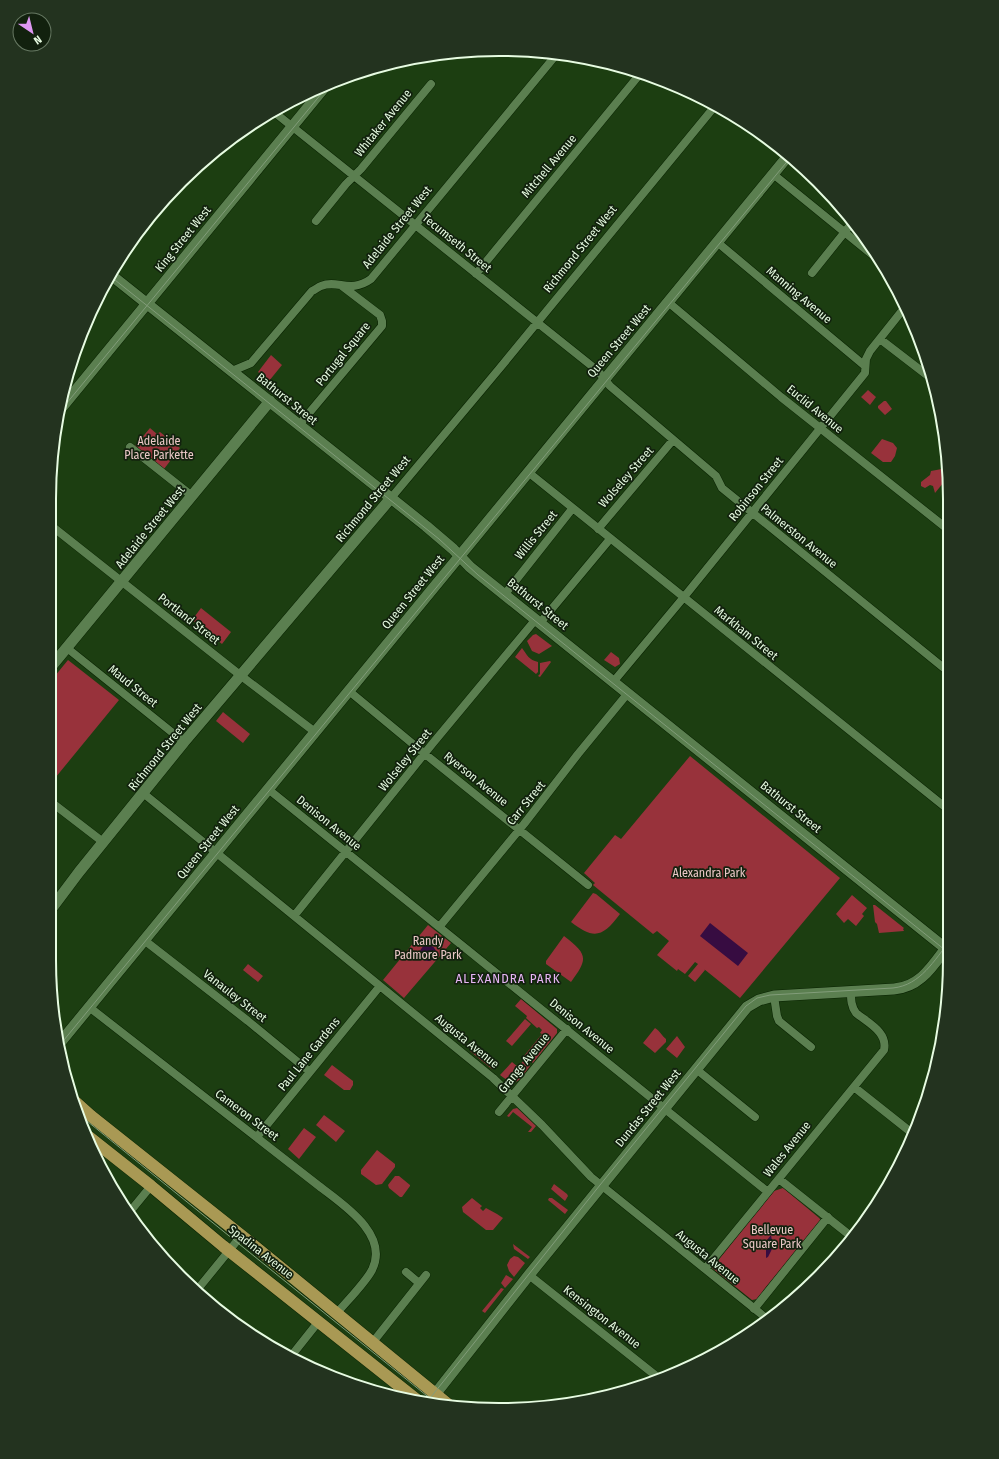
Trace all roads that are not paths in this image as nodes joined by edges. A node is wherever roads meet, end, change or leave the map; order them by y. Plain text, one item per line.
1 (552, 59) edge
2 (637, 78) edge
3 (431, 84) dead end
4 (318, 95) edge
5 (712, 110) edge
6 (278, 115) edge
7 (292, 127) junction
8 (785, 160) edge
9 (773, 174) junction
10 (354, 176) junction
11 (316, 221) dead end
12 (415, 225) junction
13 (849, 227) edge
14 (845, 232) junction
15 (717, 242) junction
16 (864, 248) edge
17 (812, 273) dead end
18 (476, 274) junction
19 (115, 278) edge
20 (341, 286) junction
21 (668, 302) junction
22 (147, 303) junction
23 (901, 312) edge
24 (538, 322) junction
25 (880, 339) junction
26 (865, 366) junction
27 (232, 371) junction
28 (924, 373) edge
29 (605, 379) junction
30 (68, 400) edge
31 (270, 401) junction
32 (299, 425) junction
33 (821, 428) junction
34 (673, 440) junction
35 (130, 448) dead end
36 (528, 472) junction
37 (192, 496) junction
38 (391, 498) junction
39 (572, 509) junction
40 (752, 513) junction
41 (943, 525) edge
42 (56, 529) edge
43 (598, 529) junction
44 (610, 539) junction
45 (460, 556) junction
46 (122, 581) junction
47 (504, 594) junction
48 (684, 597) junction
49 (538, 621) junction
50 (67, 648) junction
51 (56, 661) edge
52 (943, 666) edge
53 (240, 675) junction
54 (614, 681) junction
55 (350, 691) junction
56 (628, 693) junction
57 (315, 732) junction
58 (184, 742) junction
59 (425, 754) junction
60 (268, 789) junction
61 (143, 793) junction
62 (943, 805) edge
63 (56, 806) edge
64 (519, 830) junction
65 (103, 842) junction
66 (216, 852) junction
67 (346, 852) junction
68 (588, 885) dead end
69 (56, 903) edge
70 (294, 916) junction
71 (440, 926) junction
72 (144, 940) junction
73 (943, 943) edge
74 (943, 955) edge
75 (380, 986) junction
76 (851, 992) junction
77 (774, 996) junction
78 (89, 1007) junction
79 (567, 1029) junction
80 (64, 1038) edge
81 (811, 1047) dead end
82 (696, 1069) junction
83 (310, 1072) junction
84 (854, 1087) junction
85 (513, 1096) junction
86 (664, 1108) junction
87 (82, 1109) edge
88 (499, 1112) dead end
89 (754, 1117) dead end
90 (908, 1130) edge
91 (257, 1137) junction
92 (96, 1143) edge
93 (779, 1179) junction
94 (151, 1186) junction
95 (601, 1186) junction
96 (768, 1192) junction
97 (133, 1208) edge
98 (828, 1217) junction
99 (848, 1233) edge
100 (241, 1236) junction
101 (229, 1250) junction
102 (704, 1270) junction
103 (406, 1272) dead end
104 (426, 1275) dead end
105 (529, 1275) junction
106 (419, 1283) junction
107 (200, 1286) edge
108 (754, 1309) junction
109 (337, 1314) junction
110 (763, 1316) edge
111 (318, 1322) junction
112 (373, 1342) junction
113 (294, 1352) edge
114 (654, 1374) edge
115 (408, 1393) edge
116 (431, 1397) edge
117 (432, 1398) edge

1 - 12 street, Adelaide Street West
2 - 18 street, Mitchell Avenue
3 - 10 street, Whitaker Avenue
4 - 7 main road, King Street West
5 - 24 street, Richmond Street West
6 - 7 street, Tecumseth Street
7 - 10 street, Tecumseth Street
7 - 22 main road, King Street West
8 - 9 main road, Queen Street West
9 - 14 street
9 - 15 main road, Queen Street West
10 - 11 street, Whitaker Avenue
10 - 12 street, Tecumseth Street
12 - 18 street, Tecumseth Street
12 - 20 street, Adelaide Street West
13 - 14 street
14 - 16 street
14 - 17 street
15 - 21 main road, Queen Street West
15 - 26 street, Manning Avenue
18 - 24 street, Tecumseth Street
19 - 22 main road, Bathurst Street
20 - 27 street, Adelaide Street West
20 - 32 street, Portugal Square
21 - 29 main road, Queen Street West
21 - 33 street, Euclid Avenue
22 - 27 main road, Bathurst Street
22 - 30 main road, King Street West
23 - 25 street, Robinson Street
24 - 29 street, Tecumseth Street
24 - 38 street, Richmond Street West
25 - 26 street, Robinson Street
25 - 28 street
26 - 33 street, Robinson Street
27 - 31 main road, Bathurst Street
29 - 34 street, Palmerston Avenue
29 - 36 main road, Queen Street West
31 - 32 main road, Bathurst Street
31 - 37 main road, Adelaide Street West
32 - 38 main road, Bathurst Street
33 - 40 street, Robinson Street
33 - 41 street, Euclid Avenue
34 - 40 street, Palmerston Avenue
34 - 43 street, Wolseley Street
35 - 37 street
36 - 39 street, Markham Street
36 - 45 main road, Queen Street West
37 - 46 main road, Adelaide Street West
38 - 45 main road, Bathurst Street
38 - 53 main road, Richmond Street West
39 - 43 street, Markham Street
39 - 47 street, Willis Street
40 - 48 street, Robinson Street
40 - 52 street, Palmerston Avenue
42 - 46 street, Portland Street
43 - 44 street, Markham Street
44 - 48 street, Markham Street
44 - 49 street, Wolseley Street
45 - 47 main road, Bathurst Street
45 - 55 main road, Queen Street West
46 - 50 main road, Adelaide Street West
46 - 53 street, Portland Street
47 - 49 main road, Bathurst Street
48 - 54 street, Robinson Street
48 - 62 street, Markham Street
49 - 54 main road, Bathurst Street
49 - 59 street, Wolseley Street
50 - 51 main road, Adelaide Street West
50 - 58 street, Maud Street
53 - 57 street, Portland Street
53 - 58 main road, Richmond Street West
54 - 56 main road, Bathurst Street
55 - 57 main road, Queen Street West
55 - 59 street, Ryerson Avenue
56 - 64 street, Carr Street
56 - 73 main road, Bathurst Street
57 - 60 main road, Queen Street West
58 - 61 main road, Richmond Street West
59 - 64 street, Ryerson Avenue
59 - 67 street, Wolseley Street
60 - 66 main road, Queen Street West
60 - 67 street, Denison Avenue
61 - 65 main road, Richmond Street West
61 - 66 street, Augusta Avenue
63 - 65 street
64 - 68 street, Ryerson Avenue
64 - 71 street, Carr Street
65 - 69 main road, Richmond Street West
66 - 70 street, Augusta Avenue
66 - 72 main road, Queen Street West
67 - 70 street, Wolseley Street
67 - 71 street, Denison Avenue
70 - 75 street, Augusta Avenue
71 - 79 street, Denison Avenue
72 - 78 main road, Queen Street West
72 - 83 street, Vanauley Street
74 - 76 main road, Dundas Street West
75 - 83 street, Paul Lane Gardens
75 - 85 street, Augusta Avenue
76 - 77 main road, Dundas Street West
76 - 84 street, Wales Avenue
77 - 81 street
77 - 82 main road, Dundas Street West
78 - 80 main road, Queen Street West
78 - 91 street, Cameron Street
79 - 85 street, Grange Avenue
79 - 86 street, Denison Avenue
82 - 86 main road, Dundas Street West
82 - 89 street
83 - 91 street, Paul Lane Gardens
84 - 90 street
84 - 93 street, Wales Avenue
85 - 88 street, Grange Avenue
85 - 95 street, Augusta Avenue
86 - 95 main road, Dundas Street West
86 - 96 street, Denison Avenue
87 - 100 main road, Spadina Avenue
91 - 109 street, Cameron Street
92 - 94 main road, Spadina Avenue
93 - 96 street, Wales Avenue
93 - 98 street
94 - 97 street
94 - 101 main road, Spadina Avenue
95 - 102 street, Augusta Avenue
95 - 105 main road, Dundas Street West
96 - 102 street, Wales Avenue
98 - 99 street
98 - 108 street
100 - 101 street
100 - 109 main road, Spadina Avenue
101 - 107 street
101 - 111 main road, Spadina Avenue
102 - 108 street, Augusta Avenue
103 - 106 street
104 - 106 street
105 - 114 street, Kensington Avenue
105 - 117 main road, Dundas Street West
106 - 112 street
108 - 110 street, Augusta Avenue
109 - 112 main road, Spadina Avenue
111 - 113 street
111 - 115 main road, Spadina Avenue
112 - 116 main road, Spadina Avenue

